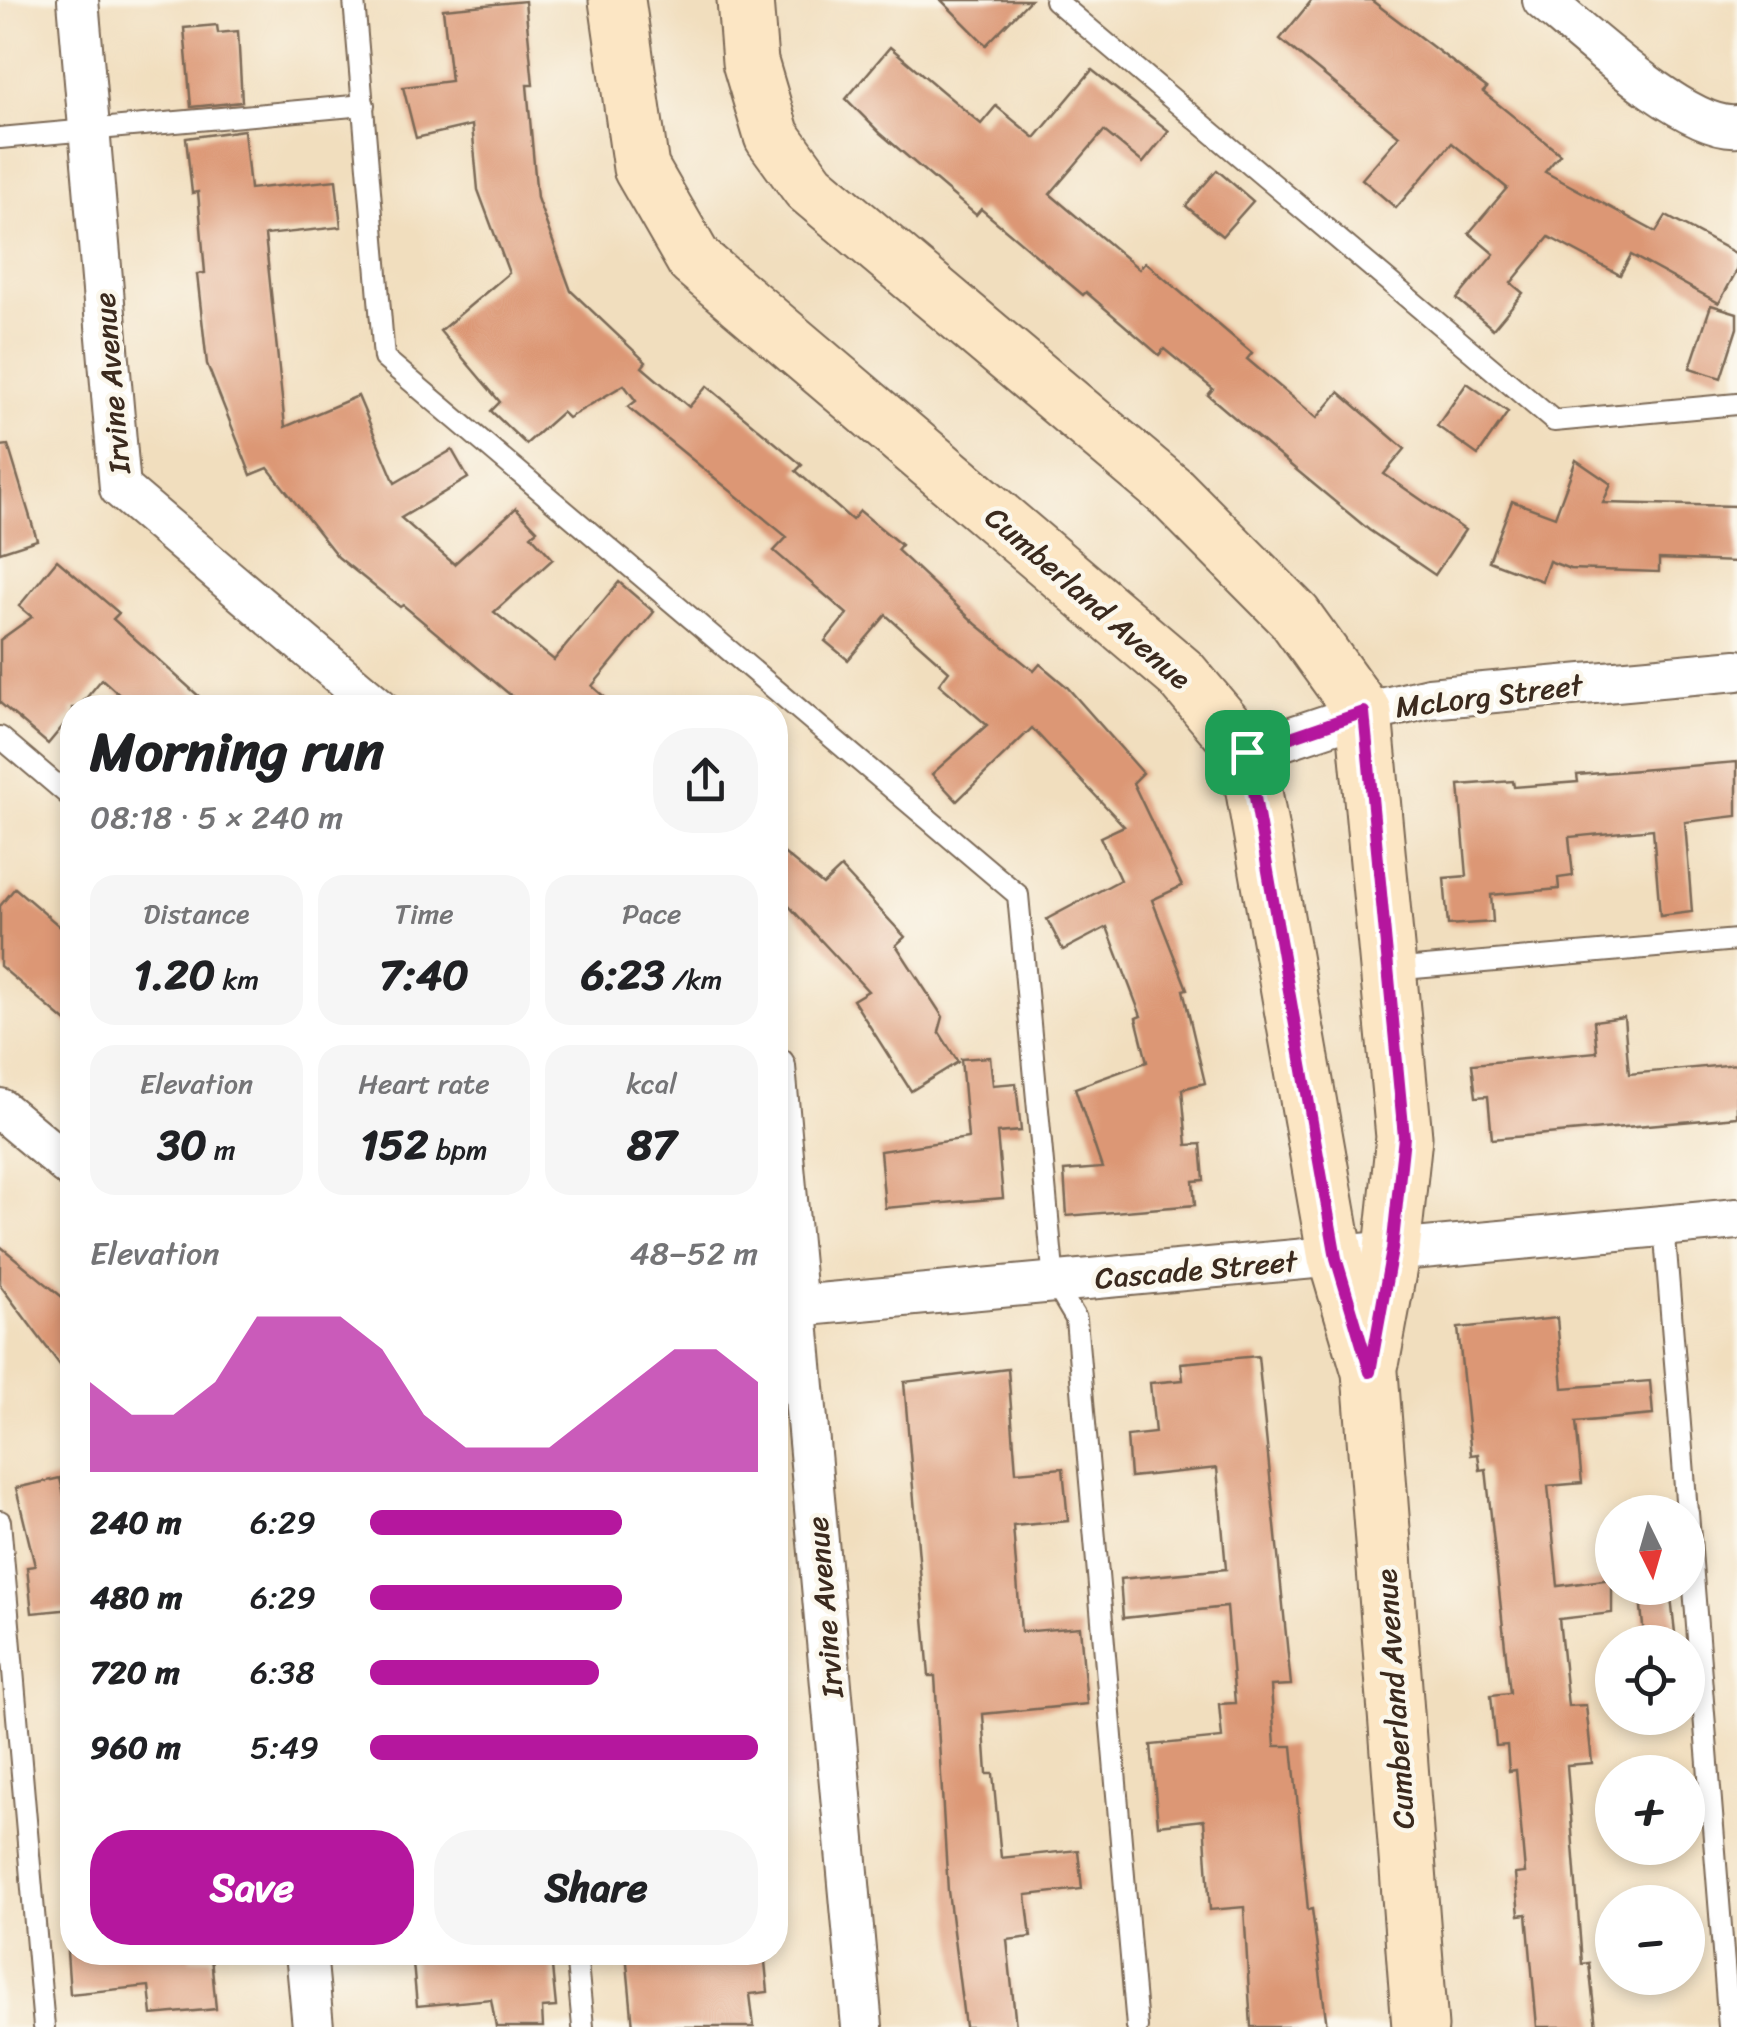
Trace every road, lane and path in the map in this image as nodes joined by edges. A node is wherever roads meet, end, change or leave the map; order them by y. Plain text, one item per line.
1 (78, 0) edge
2 (354, 0) edge
3 (616, 0) edge
4 (745, 0) edge
5 (1054, 0) edge
6 (1543, 0) edge
7 (364, 105) junction
8 (1737, 126) edge
9 (90, 130) junction
10 (0, 138) edge
11 (1737, 404) edge
12 (1737, 670) edge
13 (364, 695) edge
14 (782, 695) edge
15 (788, 700) edge
16 (1364, 712) junction
17 (0, 737) edge
18 (1247, 752) junction
19 (60, 788) edge
20 (1737, 940) edge
21 (1391, 970) junction
22 (0, 1108) edge
23 (60, 1159) edge
24 (1737, 1219) edge
25 (1664, 1225) junction
26 (1392, 1250) junction
27 (1336, 1258) junction
28 (1054, 1282) junction
29 (788, 1307) edge
30 (788, 1317) edge
31 (1370, 1372) junction
32 (1686, 1495) edge
33 (0, 1522) edge
34 (1695, 1605) edge
35 (307, 1965) edge
36 (577, 1965) edge
37 (44, 2027) edge
38 (313, 2027) edge
39 (583, 2027) edge
40 (862, 2027) edge
41 (1136, 2027) edge
42 (1420, 2027) edge
43 (1729, 2027) edge

1 - 9 street, Irvine Avenue
2 - 7 lane
3 - 18 street, Cumberland Avenue
4 - 16 street
5 - 11 lane
6 - 8 street
7 - 9 lane
7 - 14 lane
9 - 10 lane
9 - 13 street, Irvine Avenue
12 - 16 street, McLorg Street
15 - 28 lane
16 - 18 street, McLorg Street
16 - 21 street, Cumberland Avenue
17 - 19 lane
18 - 27 street, Cumberland Avenue
20 - 21 lane
21 - 26 street, Cumberland Avenue
22 - 23 street
24 - 25 street, Cascade Street
25 - 26 street, Cascade Street
25 - 32 lane
26 - 27 street, Cascade Street
26 - 31 street, Cumberland Avenue
27 - 28 street, Cascade Street
27 - 31 street, Cumberland Avenue
28 - 29 street, Cascade Street
28 - 41 lane
30 - 40 street, Irvine Avenue
31 - 42 street, Cumberland Avenue
33 - 37 lane
34 - 43 lane
35 - 38 street
36 - 39 lane

